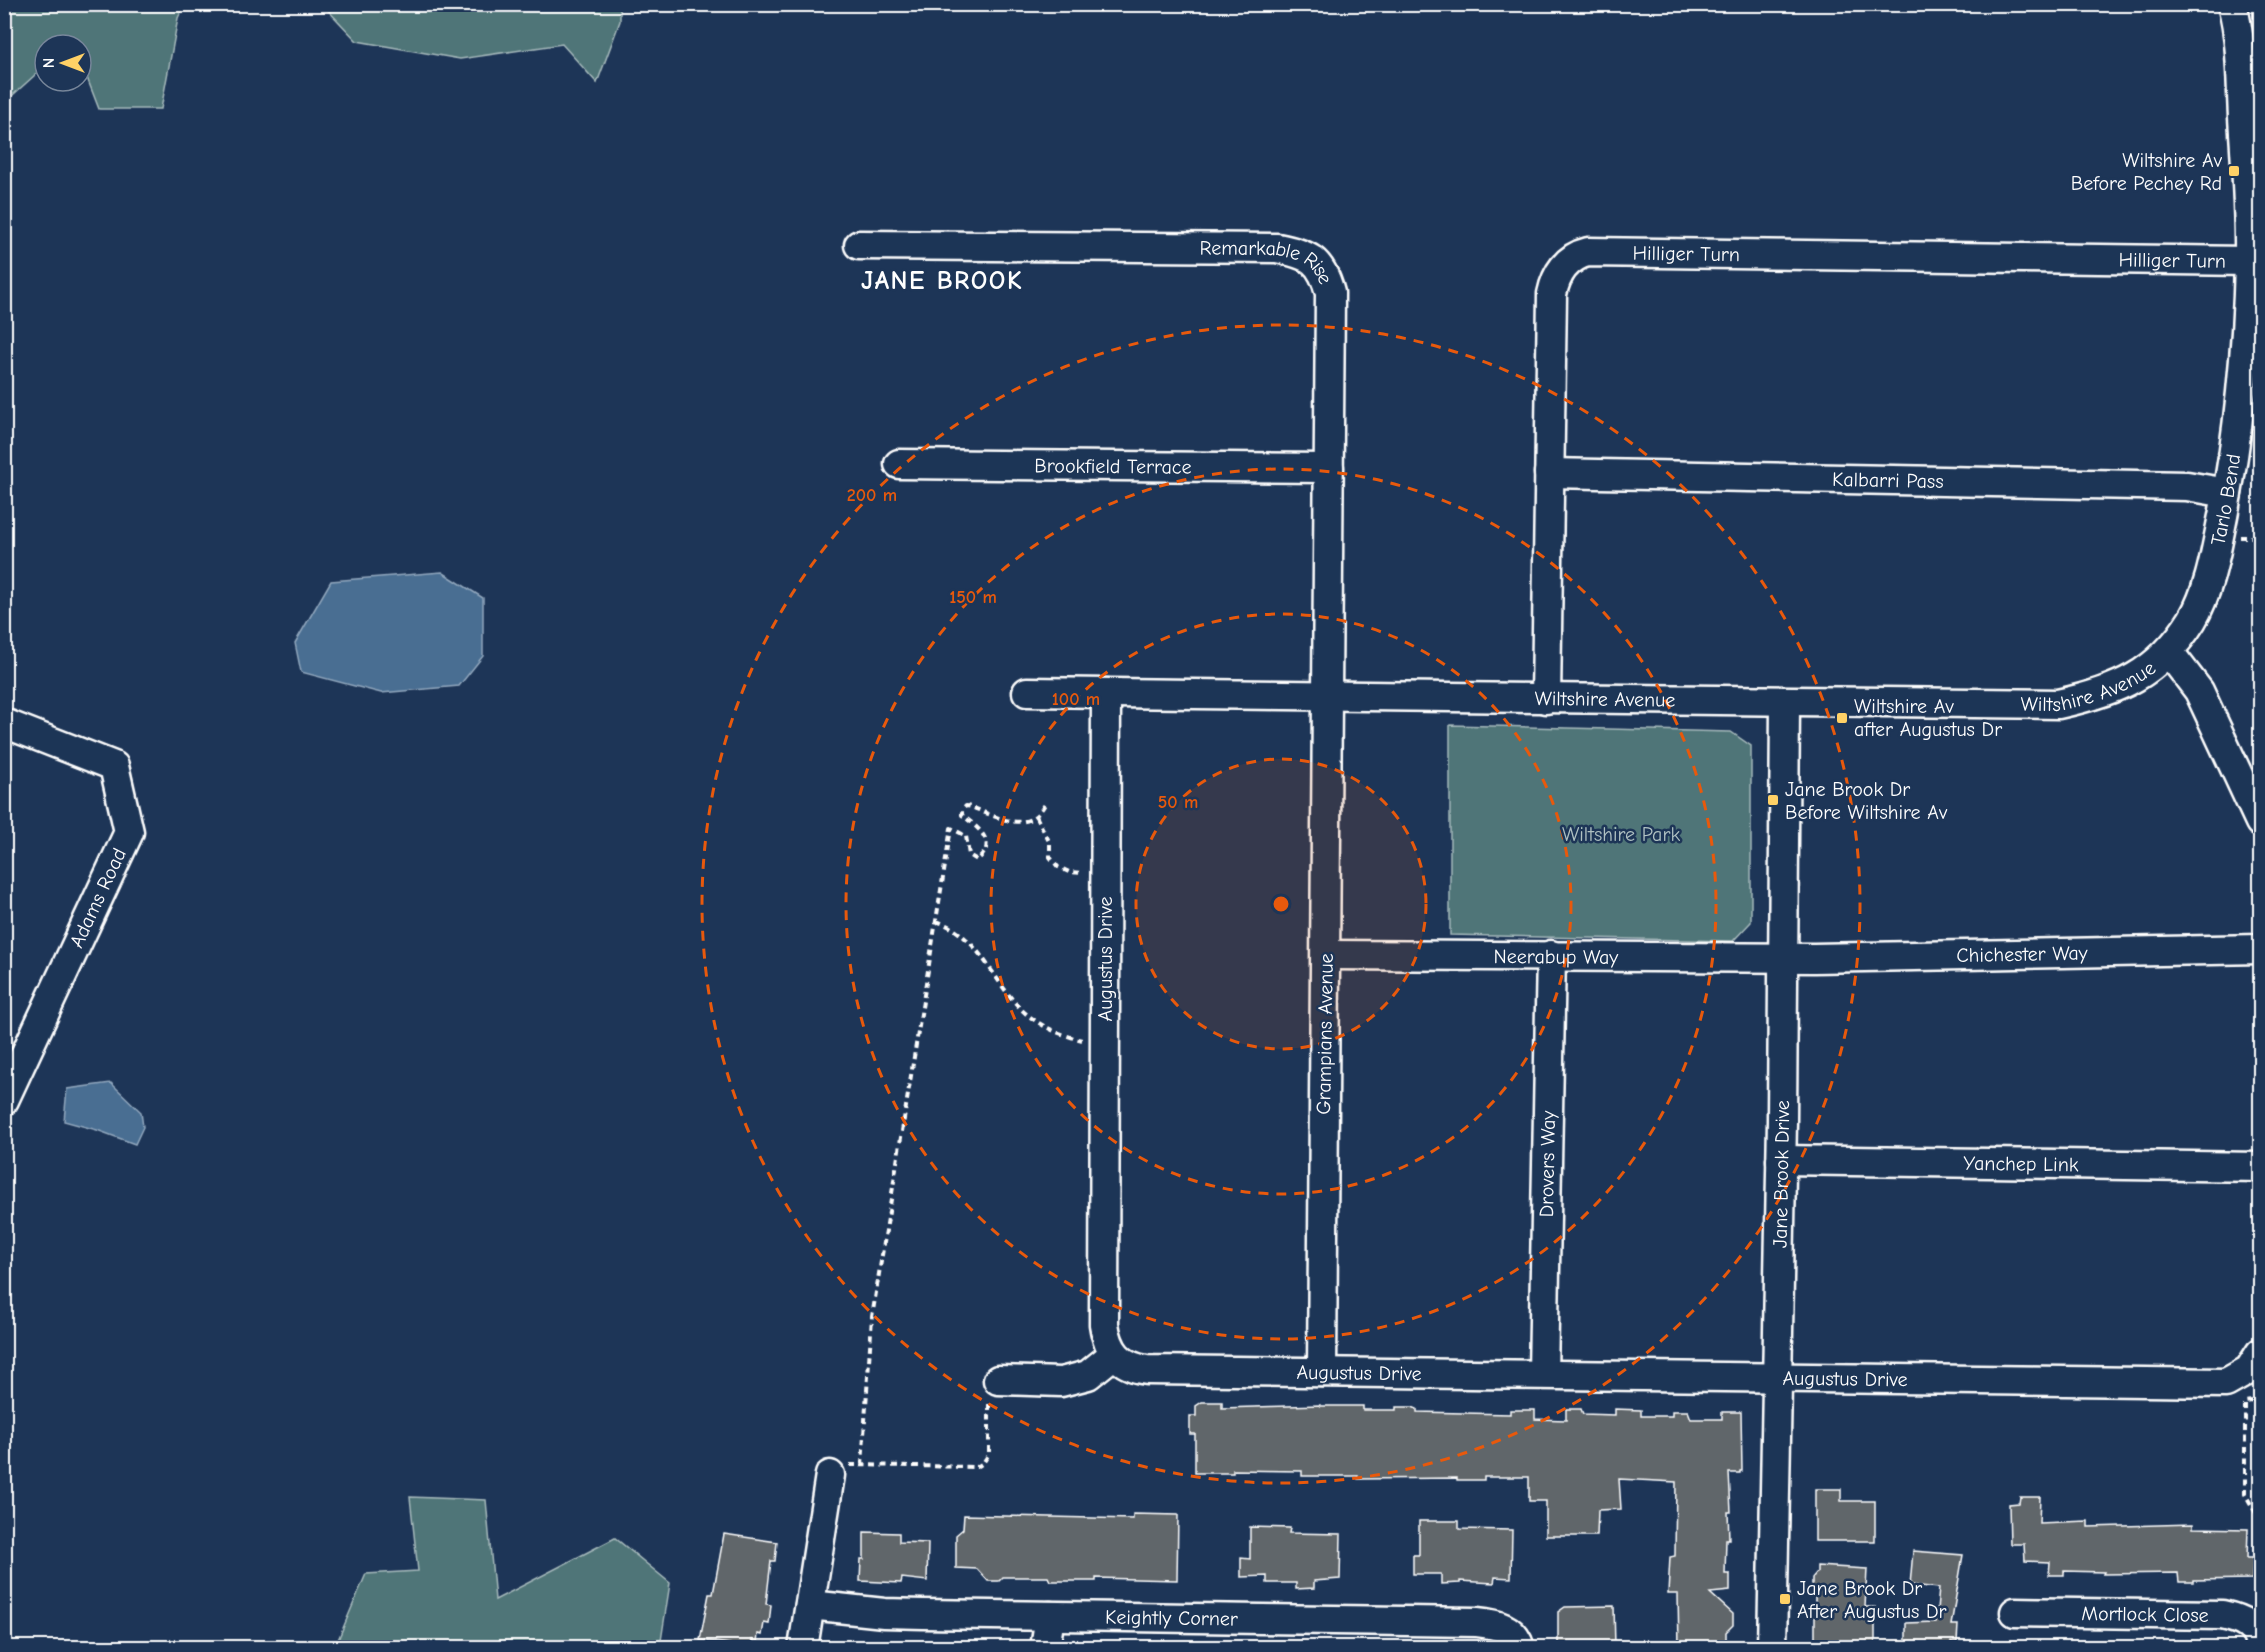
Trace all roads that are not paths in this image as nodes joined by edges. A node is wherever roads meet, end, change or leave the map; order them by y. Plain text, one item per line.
1 (2234, 7) edge
2 (860, 245) dead end
3 (2249, 261) junction
4 (899, 464) dead end
5 (1329, 468) junction
6 (1549, 473) junction
7 (2227, 493) junction
8 (2169, 652) junction
9 (1028, 692) dead end
10 (1106, 693) junction
11 (1328, 696) junction
12 (1546, 699) junction
13 (1785, 702) junction
14 (4, 723) edge
15 (2260, 822) edge
16 (2260, 949) edge
17 (1326, 954) junction
18 (1551, 955) junction
19 (1784, 957) junction
20 (4, 1100) edge
21 (1781, 1160) junction
22 (2260, 1167) edge
23 (2260, 1353) edge
24 (1114, 1354) junction
25 (1322, 1372) junction
26 (1543, 1374) junction
27 (1777, 1378) junction
28 (994, 1384) road end
29 (837, 1469) road end
30 (810, 1605) junction
31 (2014, 1612) dead end
32 (1050, 1616) junction
33 (803, 1647) edge
34 (1045, 1647) edge
35 (1520, 1647) edge
36 (1772, 1647) edge
37 (2260, 1647) edge

1 - 3 street, Tarlo Bend
2 - 5 street, Remarkable Rise
3 - 6 street, Hilliger Turn
3 - 7 street, Tarlo Bend
4 - 5 street, Brookfield Terrace
5 - 11 street, Remarkable Rise
6 - 7 street, Kalbarri Pass
6 - 12 street, Hilliger Turn
7 - 8 street, Tarlo Bend
8 - 13 street, Wiltshire Avenue
8 - 15 street
9 - 10 street, Wiltshire Avenue
10 - 11 street, Wiltshire Avenue
10 - 24 street, Augustus Drive
11 - 12 street, Wiltshire Avenue
11 - 17 street, Grampians Avenue
12 - 13 street, Wiltshire Avenue
13 - 19 street, Jane Brook Drive
14 - 20 street, Adams Road
16 - 19 street, Chichester Way
17 - 18 street, Neerabup Way
17 - 25 street, Grampians Avenue
18 - 19 street, Neerabup Way
18 - 26 street, Drovers Way
19 - 21 street, Jane Brook Drive
21 - 22 street, Yanchep Link
21 - 27 street, Jane Brook Drive
23 - 27 street, Augustus Drive
24 - 25 street, Augustus Drive
24 - 28 street
25 - 26 street, Augustus Drive
26 - 27 street, Augustus Drive
27 - 36 street, Jane Brook Drive
29 - 30 street
30 - 32 street, Keightly Corner
30 - 33 street
31 - 37 street, Mortlock Close
32 - 34 street
32 - 35 street, Keightly Corner

